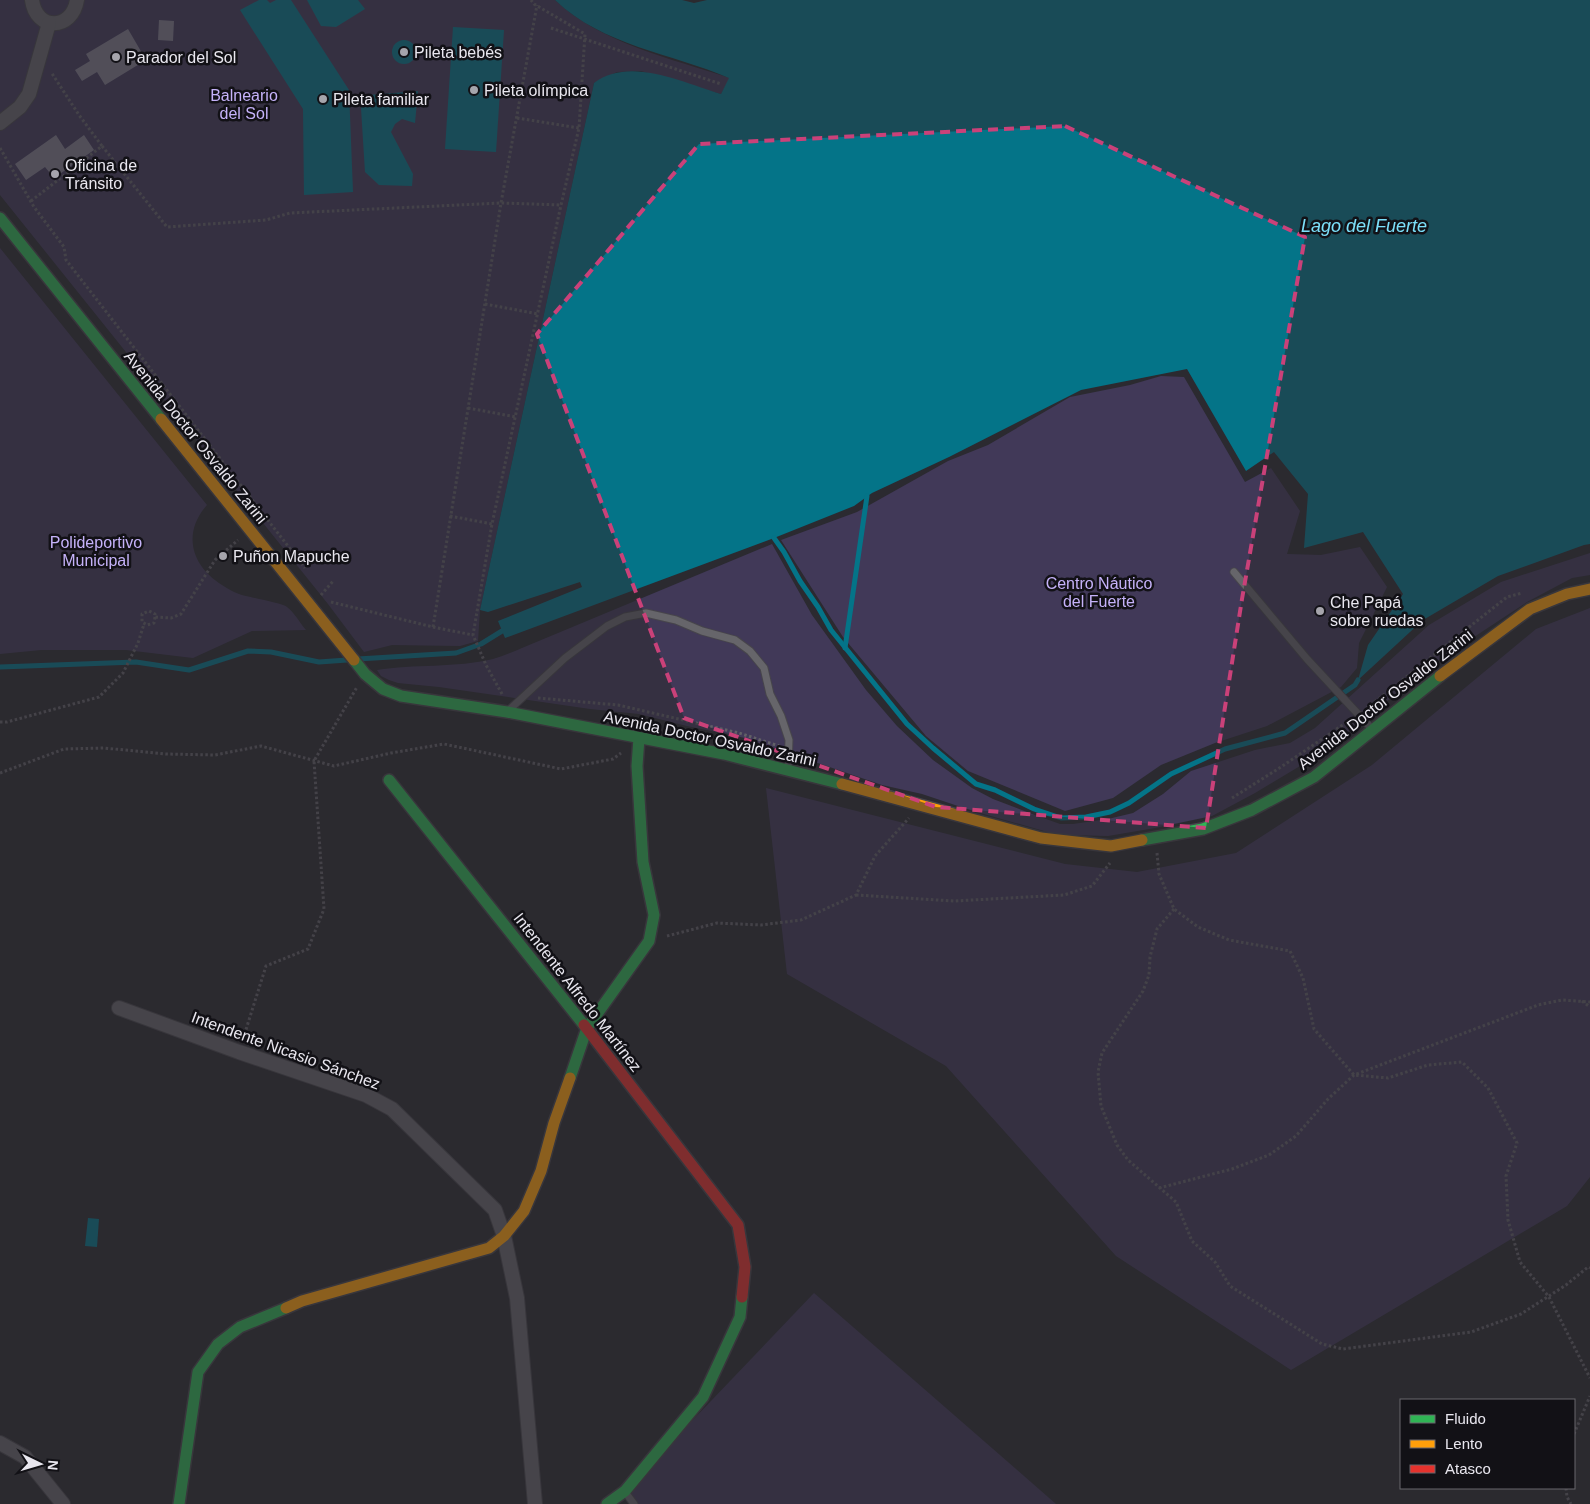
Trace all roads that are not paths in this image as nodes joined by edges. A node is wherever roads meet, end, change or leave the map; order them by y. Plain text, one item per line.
1 (32, 0) edge
2 (77, 0) edge
3 (49, 23) junction
4 (0, 123) edge
5 (0, 218) edge
6 (1234, 572) dead end
7 (1590, 589) edge
8 (506, 712) junction
9 (1372, 729) junction
10 (639, 738) junction
11 (788, 769) junction
12 (389, 780) dead end
13 (118, 1008) dead end
14 (587, 1028) junction
15 (504, 1236) junction
16 (0, 1443) edge
17 (625, 1491) junction
18 (63, 1504) edge
19 (179, 1504) edge
20 (535, 1504) edge
21 (607, 1504) edge
22 (634, 1504) edge

1 - 3 street
2 - 3 street
3 - 4 street
5 - 8 main road, Avenida Doctor Osvaldo Zarini
6 - 9 lane
7 - 9 main road, Avenida Doctor Osvaldo Zarini
8 - 10 main road, Avenida Doctor Osvaldo Zarini
8 - 11 lane
9 - 11 main road, Avenida Doctor Osvaldo Zarini
10 - 11 main road, Avenida Doctor Osvaldo Zarini
10 - 14 main road
12 - 14 main road, Intendente Alfredo Martínez
13 - 15 street, Intendente Nicasio Sánchez
14 - 15 main road
14 - 17 main road, Intendente Alfredo Martínez
15 - 19 main road
15 - 20 street, Intendente Nicasio Sánchez
16 - 18 street
17 - 21 main road
17 - 22 lane

